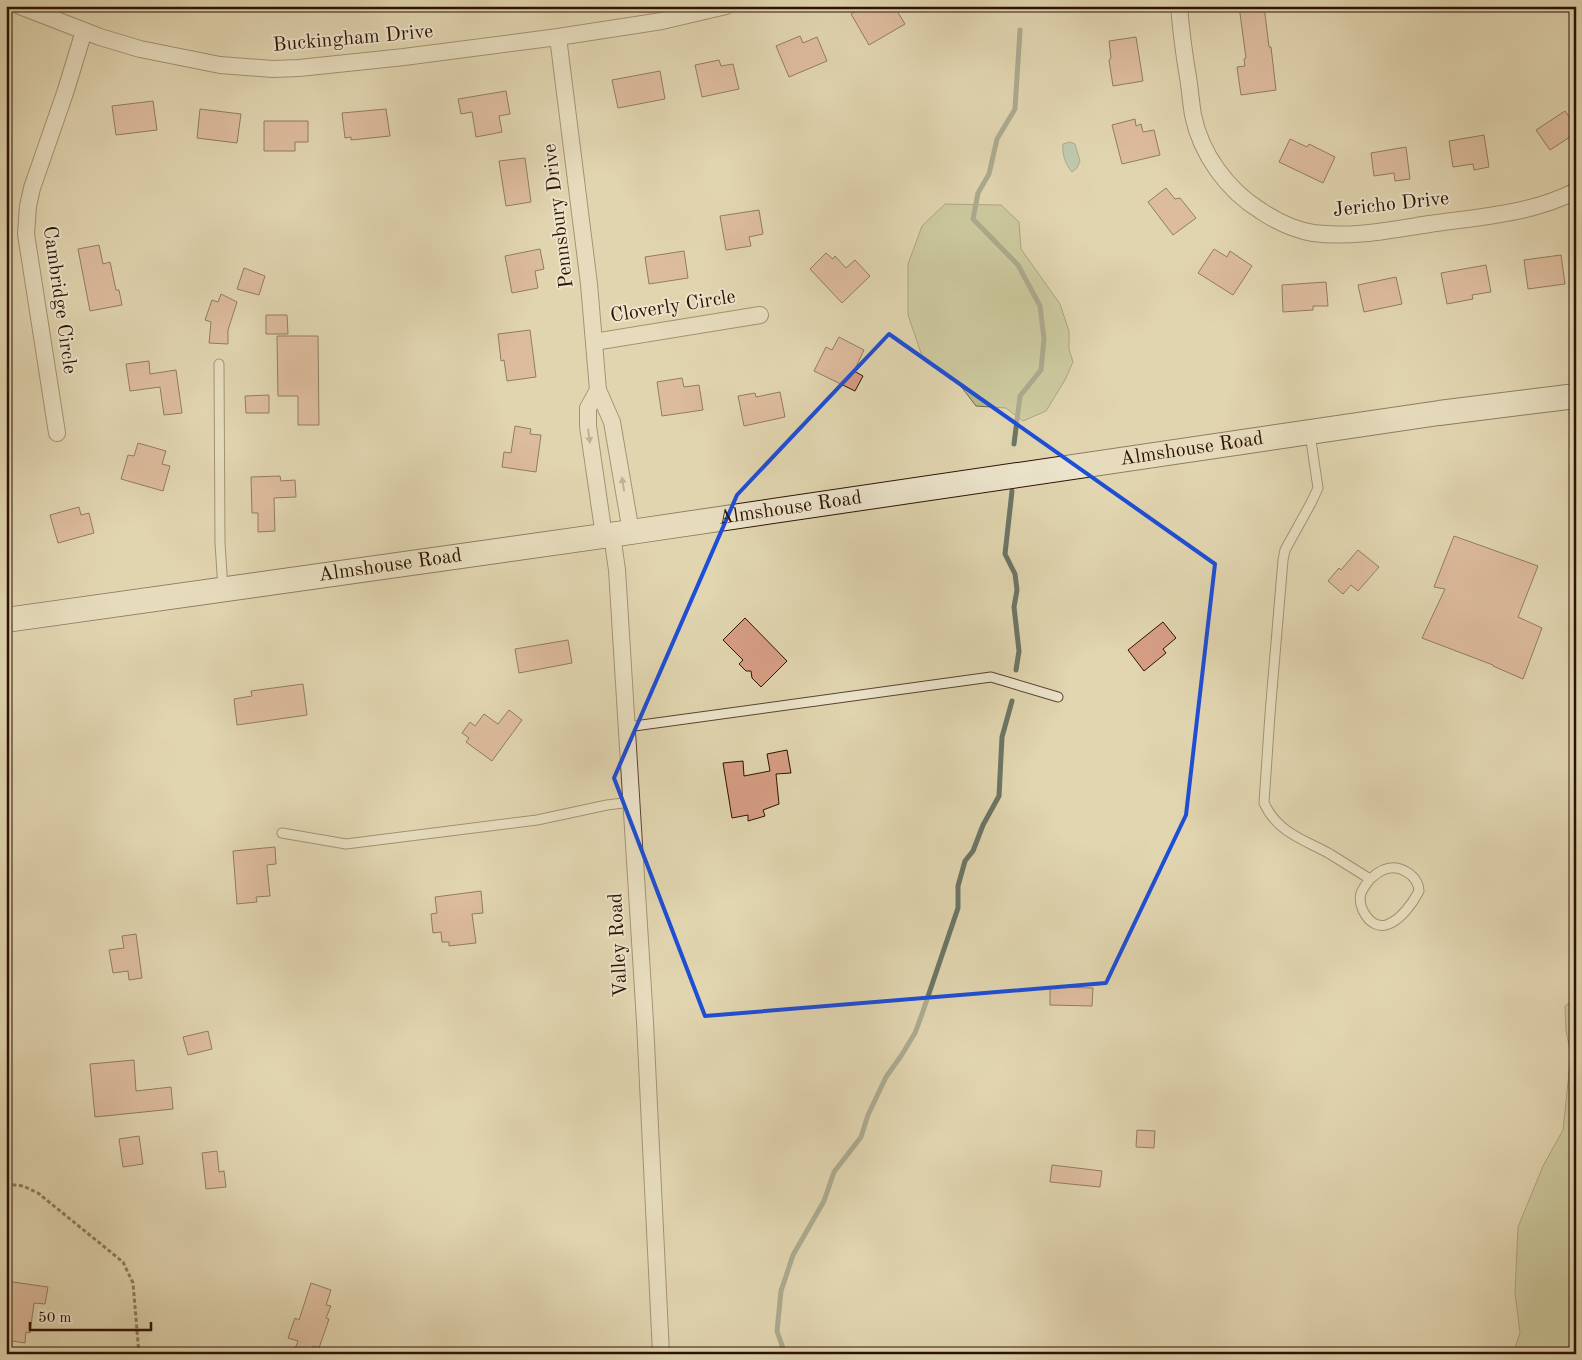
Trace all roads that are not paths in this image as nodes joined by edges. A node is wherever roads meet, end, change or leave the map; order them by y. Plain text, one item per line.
1 (20, 6) edge
2 (726, 6) edge
3 (1179, 6) edge
4 (84, 31) junction
5 (558, 37) junction
6 (1576, 191) edge
7 (760, 315) dead end
8 (594, 342) junction
9 (219, 364) dead end
10 (598, 390) junction
11 (1576, 396) edge
12 (1309, 431) junction
13 (57, 433) dead end
14 (616, 534) junction
15 (223, 589) junction
16 (6, 620) edge
17 (1058, 697) dead end
18 (627, 727) junction
19 (632, 802) junction
20 (282, 833) dead end
21 (1370, 879) junction
22 (661, 1354) edge

1 - 4 street, Buckingham Drive
2 - 5 street, Buckingham Drive
3 - 6 street, Jericho Drive
4 - 5 street, Buckingham Drive
4 - 13 street, Cambridge Circle
5 - 8 street, Pennsbury Drive
7 - 8 street, Cloverly Circle
8 - 10 street, Pennsbury Drive
9 - 15 lane
14 -> 10 street, Pennsbury Drive
10 -> 14 street, Pennsbury Drive
11 - 12 main road, Almshouse Road
12 - 14 main road, Almshouse Road
12 - 21 lane
14 - 15 main road, Almshouse Road
14 - 18 street, Valley Road
15 - 16 main road, Almshouse Road
17 - 18 lane
18 - 19 street, Valley Road
19 - 20 lane
19 - 22 street, Valley Road
21 - 21 lane

